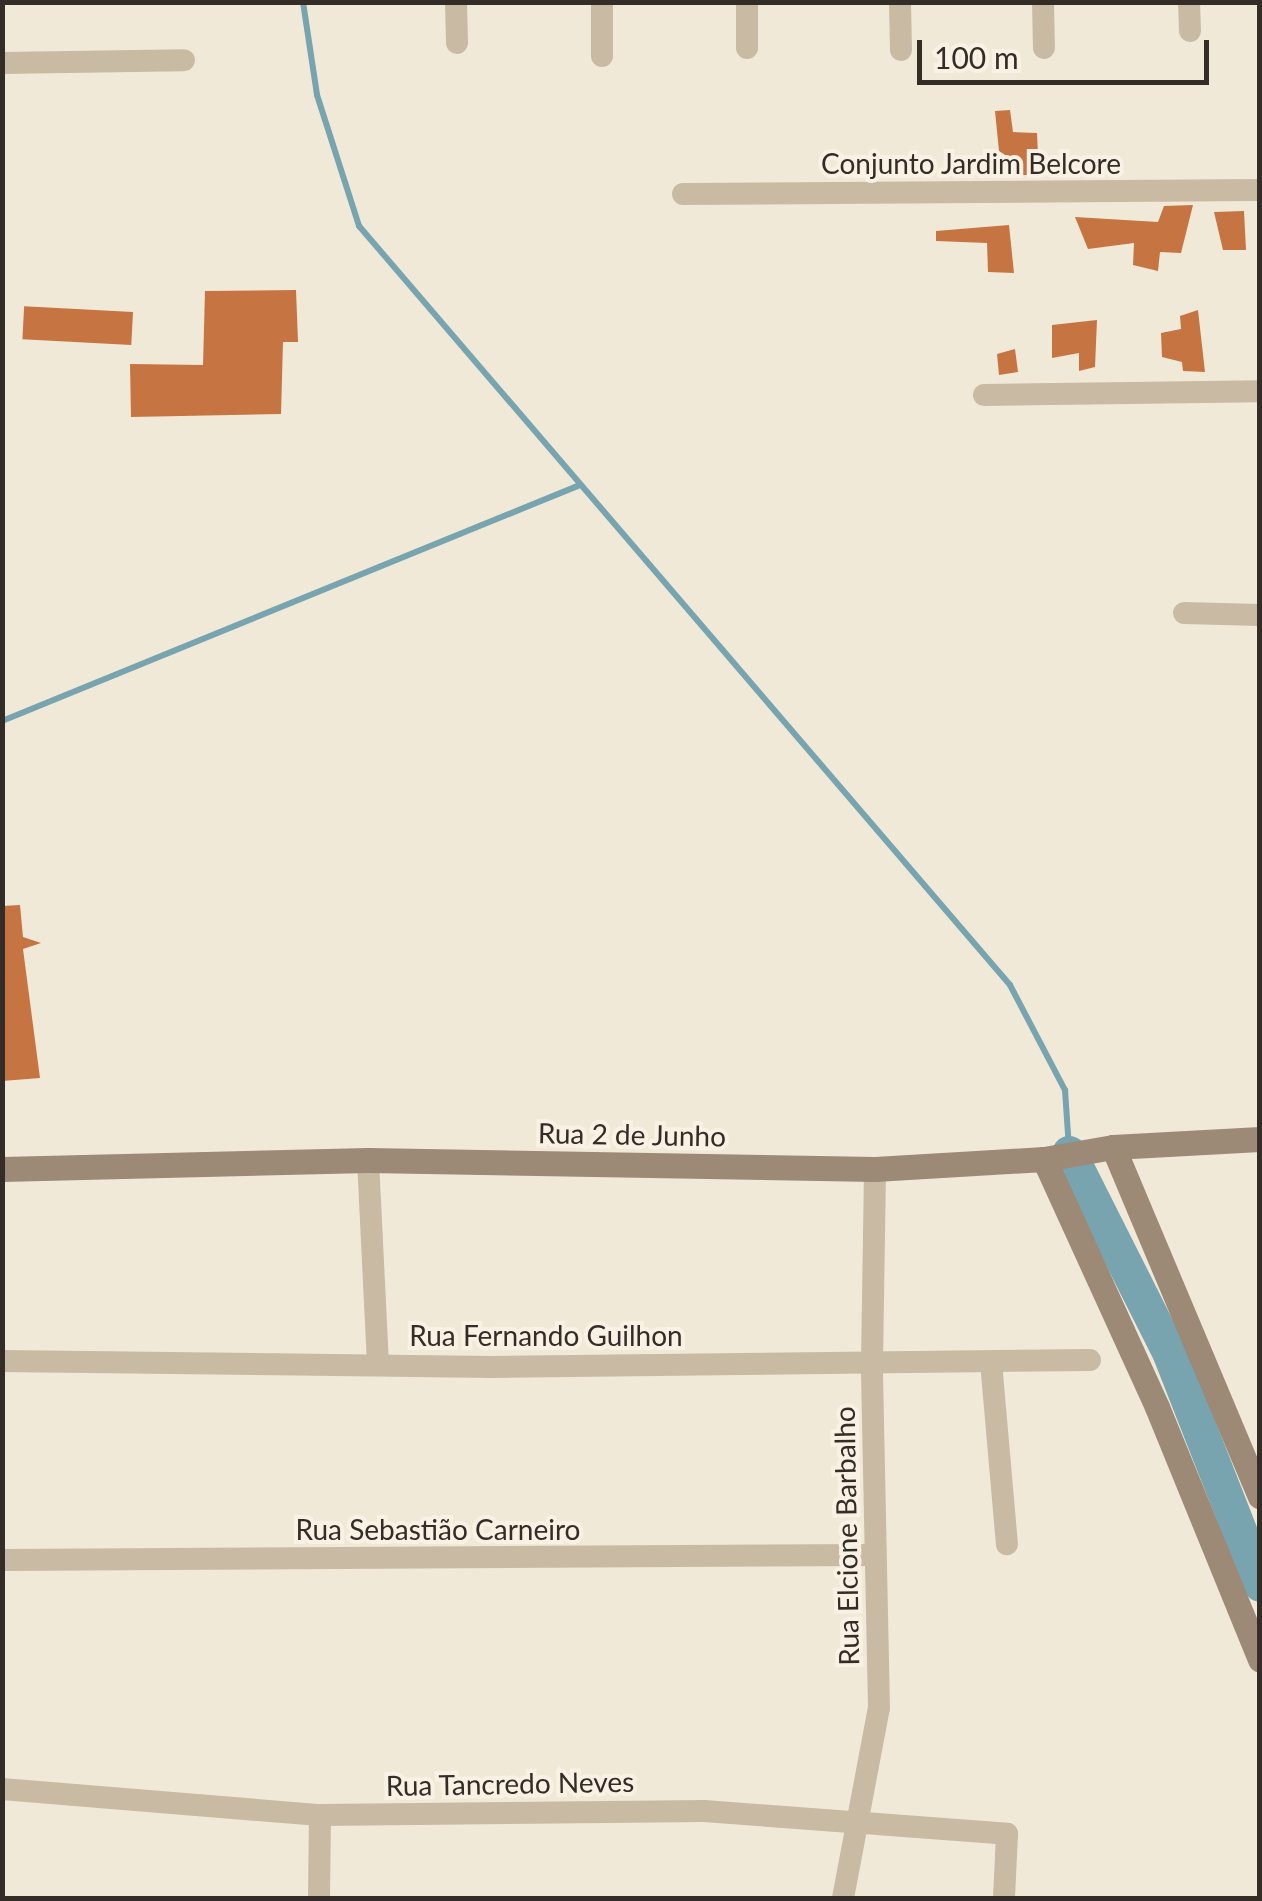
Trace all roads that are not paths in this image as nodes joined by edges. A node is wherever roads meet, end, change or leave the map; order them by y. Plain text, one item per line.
1 (456, 2) edge
2 (602, 2) edge
3 (747, 2) edge
4 (900, 2) edge
5 (1043, 2) edge
6 (1189, 2) edge
7 (1190, 30) dead end
8 (457, 42) dead end
9 (746, 48) dead end
10 (1044, 48) dead end
11 (902, 50) dead end
12 (602, 56) dead end
13 (184, 60) dead end
14 (2, 62) edge
15 (1260, 190) edge
16 (683, 194) dead end
17 (1260, 391) edge
18 (984, 394) dead end
19 (1184, 613) dead end
20 (1260, 615) edge
21 (1260, 1139) edge
22 (1113, 1146) junction
23 (1044, 1159) junction
24 (368, 1160) junction
25 (2, 1169) edge
26 (874, 1169) junction
27 (1090, 1360) dead end
28 (2, 1361) edge
29 (872, 1362) junction
30 (992, 1362) junction
31 (378, 1365) junction
32 (1260, 1496) edge
33 (1008, 1544) dead end
34 (874, 1555) junction
35 (2, 1560) edge
36 (1260, 1660) edge
37 (2, 1789) edge
38 (320, 1815) junction
39 (858, 1821) junction
40 (319, 1898) edge
41 (843, 1898) edge
42 (1004, 1898) edge

1 - 8 street
2 - 12 street
3 - 9 street
4 - 11 street
5 - 10 street
6 - 7 street
13 - 14 street
15 - 16 street, Conjunto Jardim Belcore
17 - 18 street
19 - 20 street
21 - 22 street, Rua 2 de Junho
22 - 23 street, Rua 2 de Junho
22 - 32 street
23 - 26 street, Rua 2 de Junho
23 - 36 street
24 - 25 street, Rua 2 de Junho
24 - 26 street, Rua 2 de Junho
24 - 31 street
26 - 29 street, Rua Elcione Barbalho
27 - 30 street, Rua Fernando Guilhon
28 - 31 street, Rua Fernando Guilhon
29 - 30 street, Rua Fernando Guilhon
29 - 31 street, Rua Fernando Guilhon
29 - 34 street, Rua Elcione Barbalho
30 - 33 street
34 - 35 street, Rua Sebastião Carneiro
34 - 39 street, Rua Elcione Barbalho
37 - 38 street, Rua Tancredo Neves
38 - 39 street, Rua Tancredo Neves
38 - 40 street
39 - 41 street, Rua Elcione Barbalho
39 - 42 street, Rua Tancredo Neves

